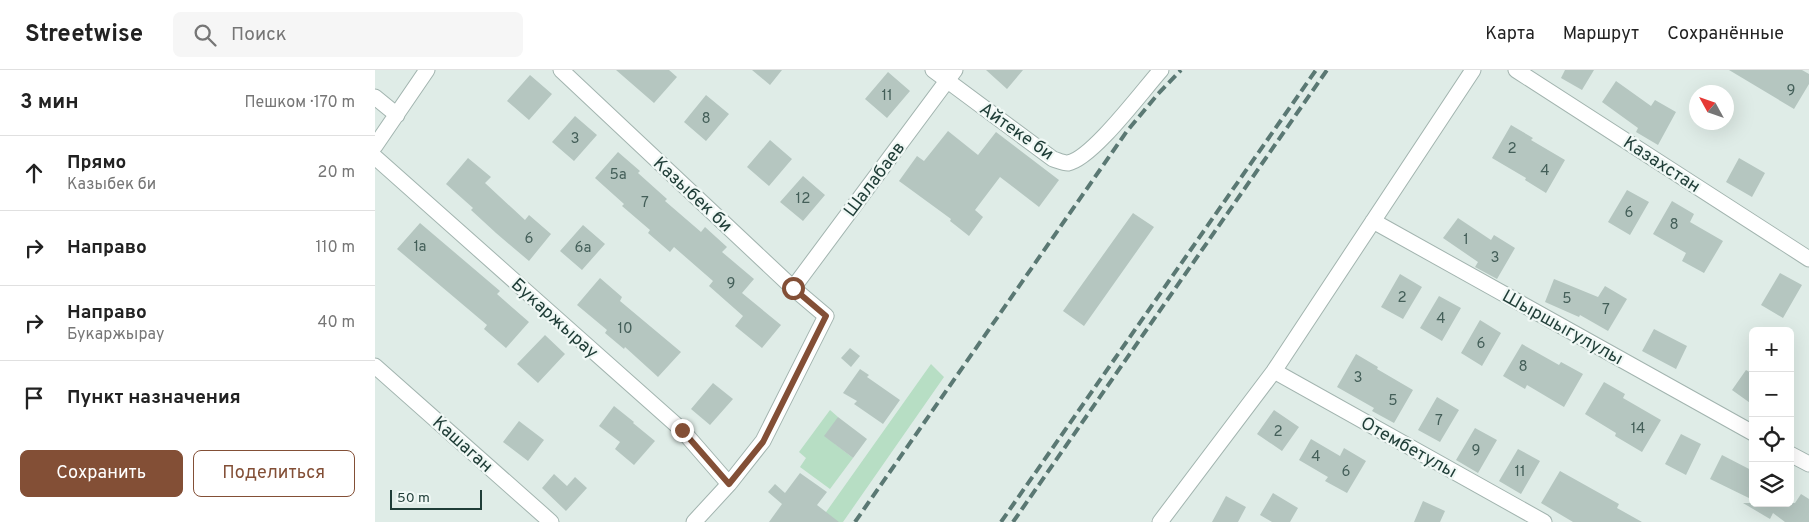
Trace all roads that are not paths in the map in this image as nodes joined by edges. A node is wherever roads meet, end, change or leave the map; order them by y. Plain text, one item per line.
1 (427, 70) edge
2 (561, 70) edge
3 (933, 70) edge
4 (1161, 70) edge
5 (1473, 70) edge
6 (1516, 70) edge
7 (951, 76) edge
8 (375, 97) edge
9 (397, 115) junction
10 (375, 146) edge
11 (375, 157) edge
12 (1373, 221) junction
13 (1809, 259) edge
14 (793, 288) junction
15 (375, 366) edge
16 (1274, 371) junction
17 (1749, 431) edge
18 (1794, 456) edge
19 (1809, 464) edge
20 (729, 484) junction
21 (551, 522) edge
22 (694, 522) edge
23 (1161, 522) edge
24 (1544, 522) edge

1 - 9 street
2 - 14 street, Казыбек би
3 - 7 street, Айтеке би
4 - 7 street, Айтеке би
5 - 12 street
6 - 13 street, Казахстан
7 - 14 street, Шалабаев
8 - 9 street
9 - 10 street
11 - 20 street, Букаржырау
12 - 16 street
12 - 17 street, Шыршыгулулы
14 - 20 street, Казыбек би
15 - 21 street, Кашаган
16 - 23 street
16 - 24 street, Отембетулы
18 - 19 street
20 - 22 street

